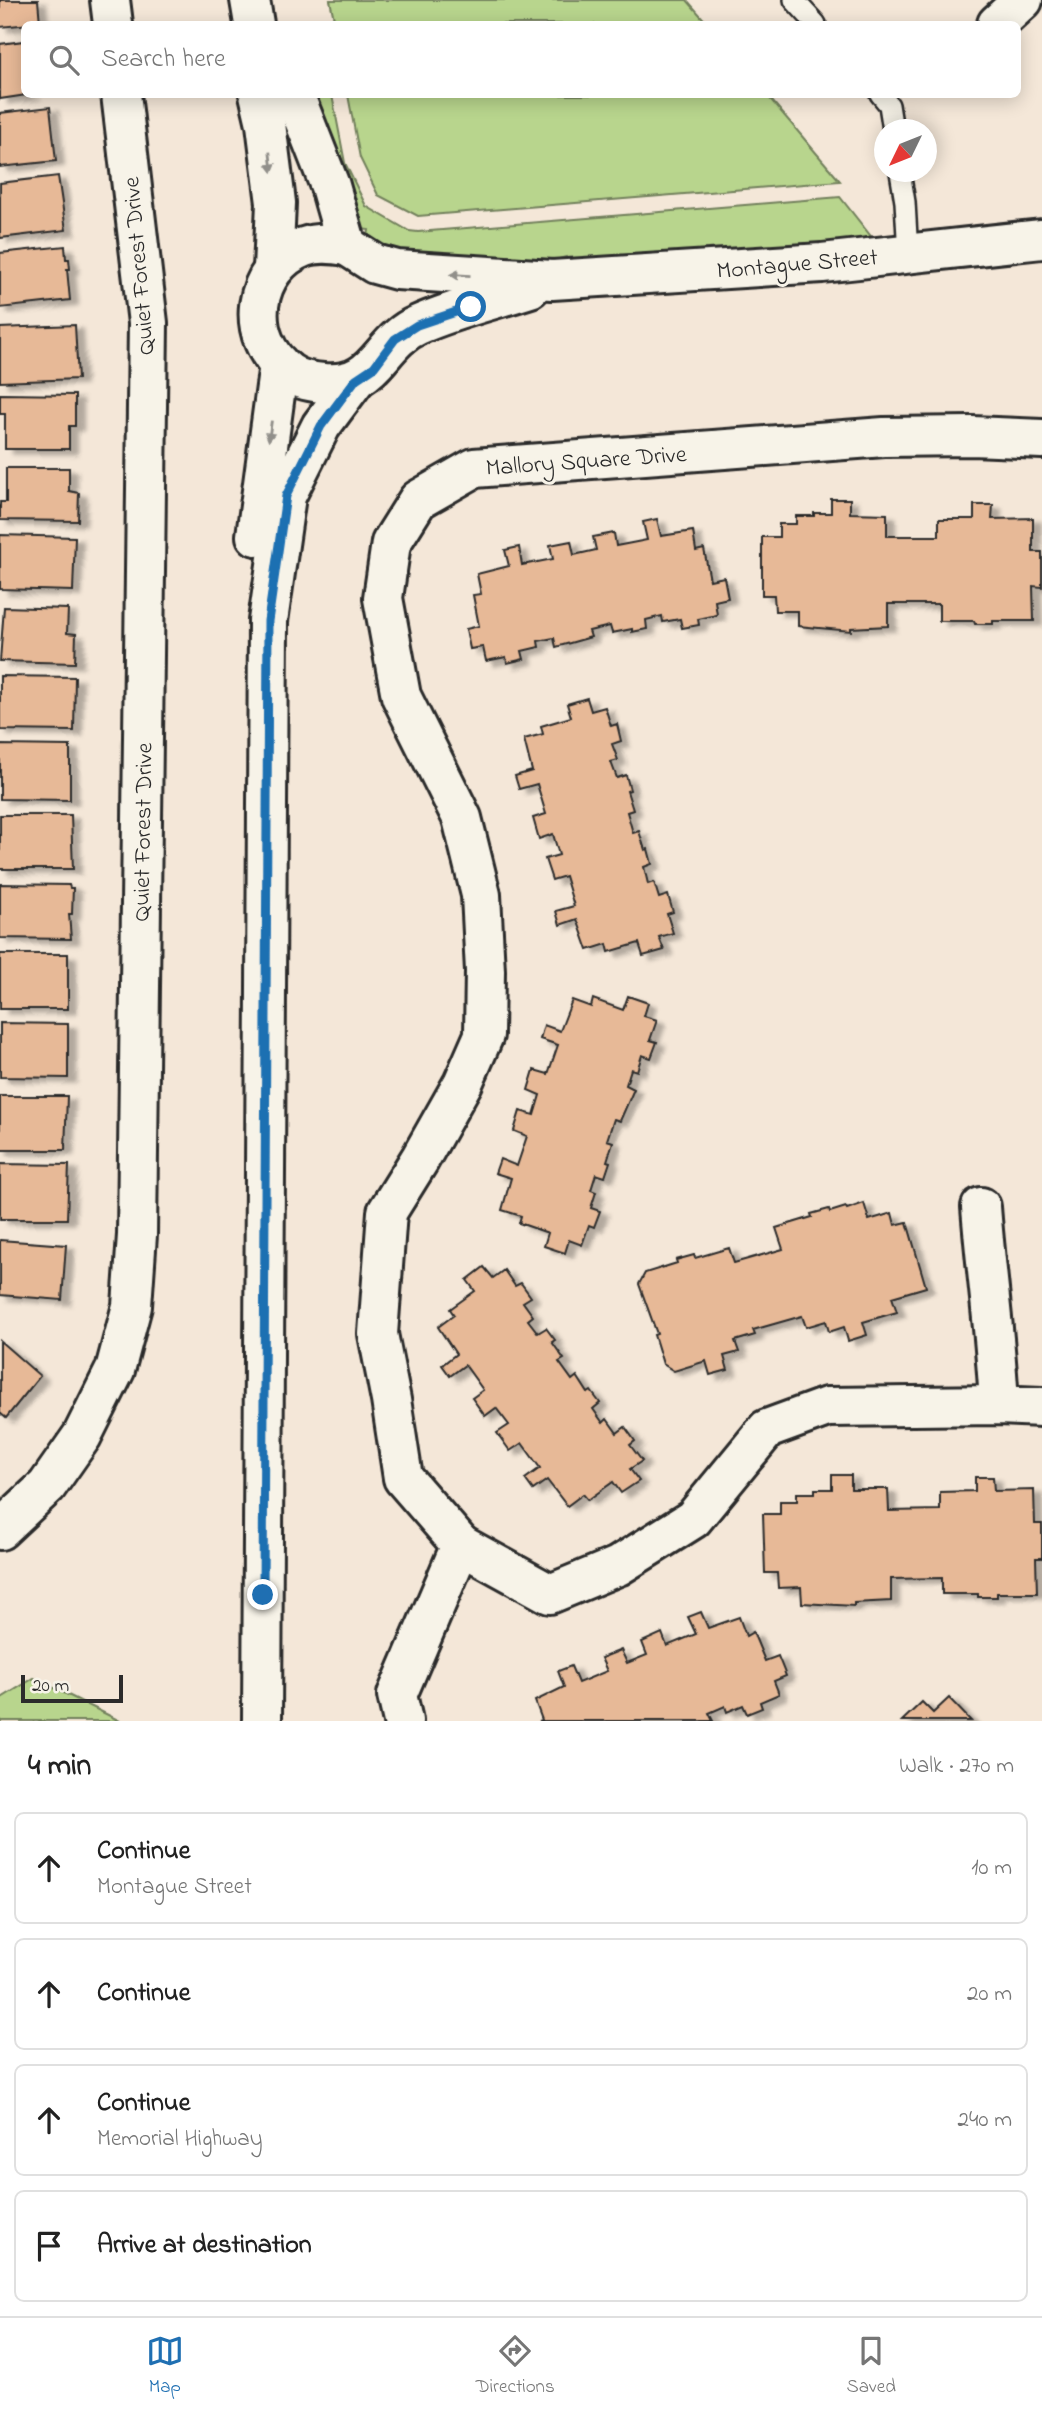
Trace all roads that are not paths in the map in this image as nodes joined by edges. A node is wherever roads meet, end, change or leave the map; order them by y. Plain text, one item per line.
1 (110, 0) edge
2 (794, 0) edge
3 (1023, 0) edge
4 (113, 21) edge
5 (813, 21) edge
6 (1000, 21) edge
7 (121, 98) edge
8 (261, 98) edge
9 (296, 98) edge
10 (883, 98) edge
11 (891, 119) edge
12 (902, 182) edge
13 (1042, 239) edge
14 (347, 246) junction
15 (908, 254) junction
16 (273, 269) junction
17 (552, 280) junction
18 (279, 364) junction
19 (356, 379) junction
20 (1042, 439) edge
21 (268, 621) junction
22 (981, 1207) dead end
23 (999, 1405) junction
24 (1042, 1407) edge
25 (0, 1530) edge
26 (461, 1545) junction
27 (262, 1721) edge
28 (403, 1721) edge

1 - 4 street
2 - 5 lane
3 - 6 street
7 - 25 street, Quiet Forest Drive
8 -> 16 street
9 - 14 street
10 - 11 lane
12 - 15 lane
13 - 15 street, Montague Street
14 - 16 street
17 -> 14 street, Montague Street
15 - 17 street, Montague Street
16 - 18 street
17 - 19 street, Montague Street
18 - 19 street
18 -> 21 street
19 - 21 street, Montague Street
20 - 26 street, Mallory Square Drive
21 - 27 street
22 - 23 street
23 - 24 street, Mallory Square Drive
23 - 26 street, Mallory Square Drive
26 - 28 street

